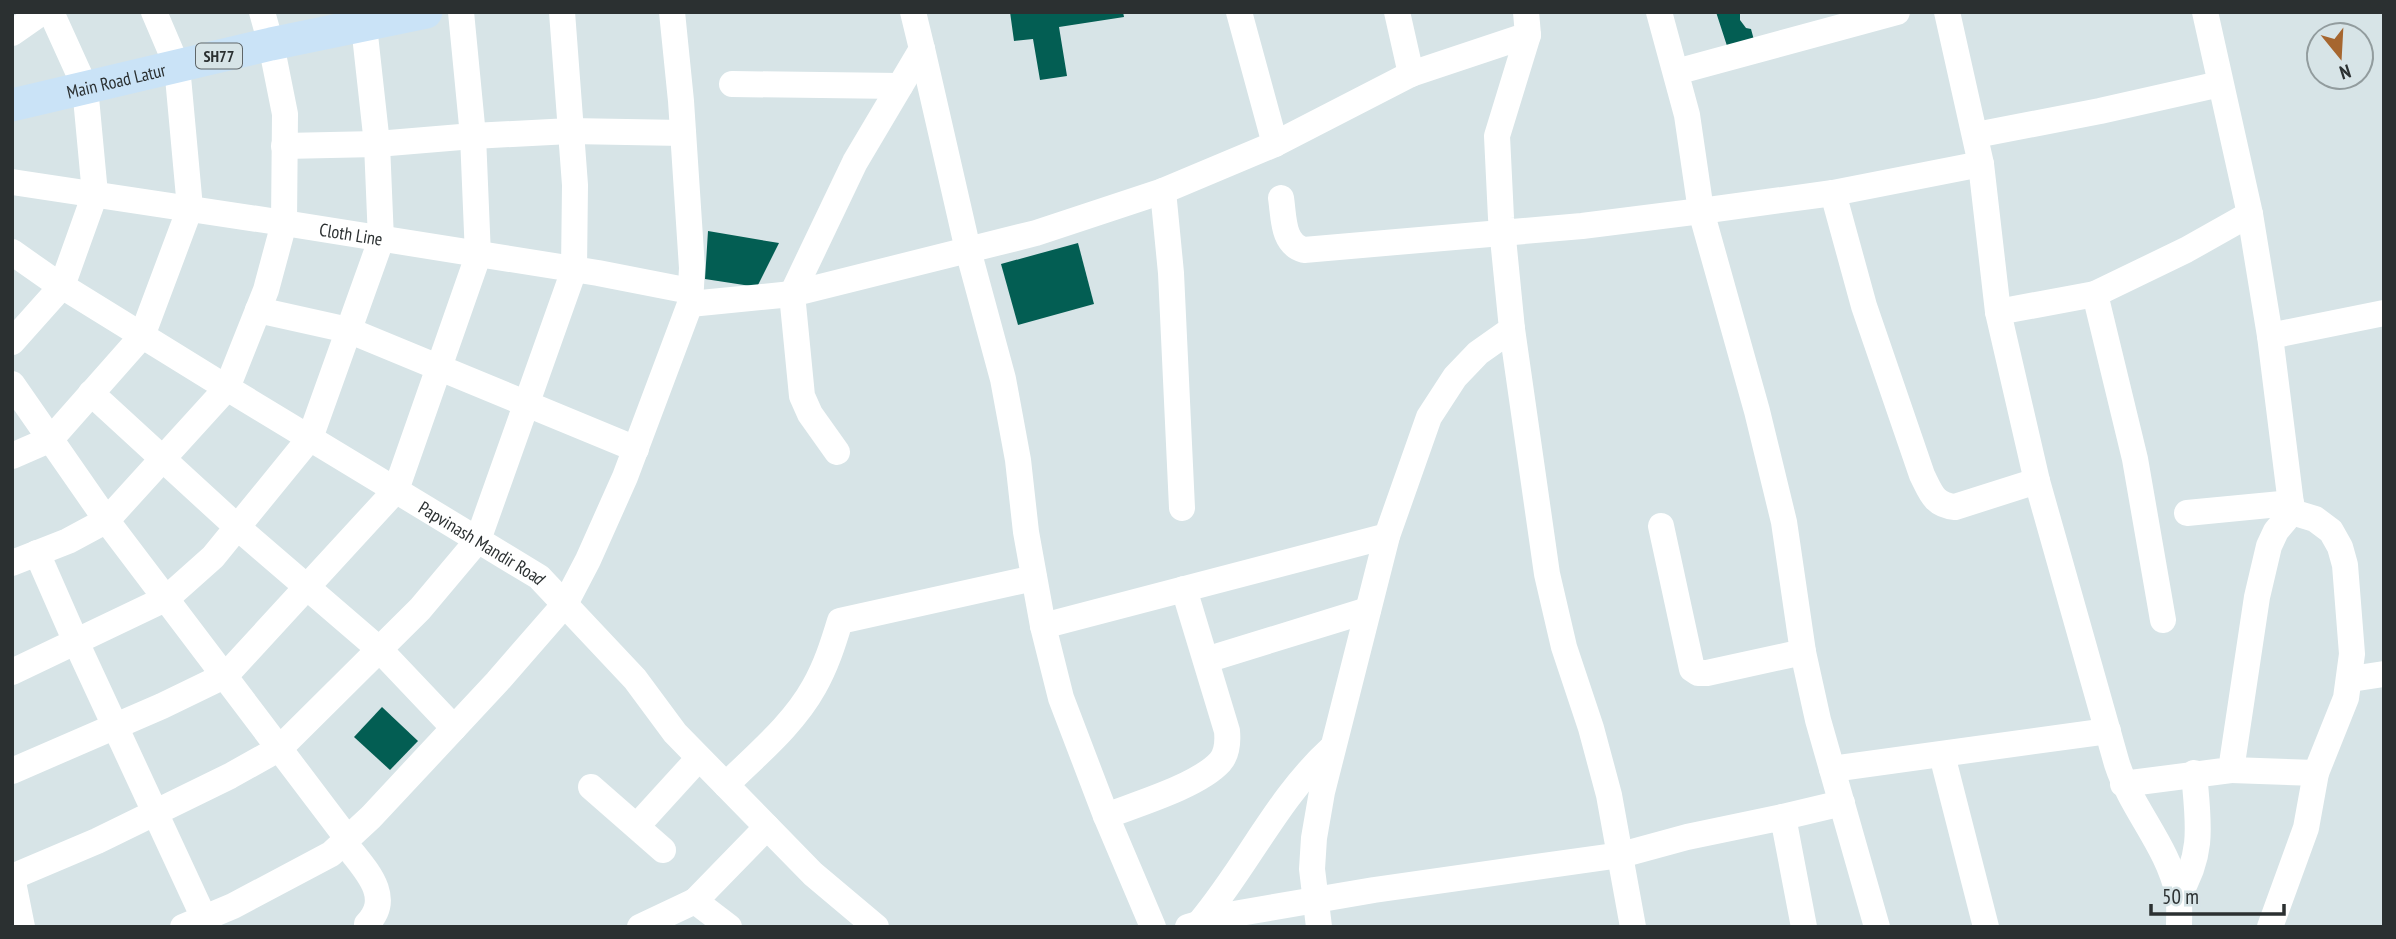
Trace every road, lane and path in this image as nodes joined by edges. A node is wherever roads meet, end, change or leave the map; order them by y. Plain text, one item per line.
1 (42, 12) edge
2 (51, 12) edge
3 (154, 12) edge
4 (262, 12) edge
5 (426, 12) edge
6 (461, 12) edge
7 (562, 12) edge
8 (672, 12) edge
9 (914, 12) edge
10 (1239, 12) edge
11 (1397, 12) edge
12 (1659, 12) edge
13 (1898, 12) edge
14 (1947, 12) edge
15 (2206, 12) edge
16 (362, 19) edge
17 (1527, 24) edge
18 (12, 33) edge
19 (271, 44) junction
20 (922, 49) junction
21 (177, 66) junction
22 (1676, 72) junction
23 (1411, 75) junction
24 (733, 84) dead end
25 (2220, 84) junction
26 (900, 86) junction
27 (85, 87) junction
28 (12, 105) edge
29 (570, 131) junction
30 (683, 133) junction
31 (1976, 135) junction
32 (473, 136) junction
33 (377, 144) junction
34 (1275, 144) junction
35 (284, 146) junction
36 (1981, 164) junction
37 (12, 182) edge
38 (1163, 191) junction
39 (1833, 193) junction
40 (95, 194) junction
41 (1281, 198) dead end
42 (190, 208) junction
43 (1702, 211) junction
44 (2250, 214) junction
45 (284, 223) junction
46 (1503, 231) junction
47 (382, 240) junction
48 (968, 250) junction
49 (12, 252) edge
50 (478, 256) junction
51 (574, 270) junction
52 (62, 286) junction
53 (792, 294) junction
54 (2095, 294) junction
55 (690, 298) junction
56 (258, 310) junction
57 (1998, 312) junction
58 (2384, 313) edge
59 (1512, 329) junction
60 (348, 331) junction
61 (142, 336) junction
62 (2270, 336) junction
63 (12, 342) edge
64 (438, 369) junction
65 (12, 384) edge
66 (227, 388) junction
67 (91, 393) junction
68 (528, 403) junction
69 (310, 438) junction
70 (51, 439) junction
71 (636, 449) junction
72 (837, 452) dead end
73 (12, 456) edge
74 (162, 460) junction
75 (2037, 481) junction
76 (396, 490) junction
77 (2292, 507) junction
78 (1182, 508) dead end
79 (2187, 513) dead end
80 (107, 520) junction
81 (1661, 526) dead end
82 (237, 527) junction
83 (1387, 536) junction
84 (478, 540) junction
85 (37, 554) junction
86 (12, 563) edge
87 (1034, 578) junction
88 (307, 587) junction
89 (1184, 589) junction
90 (167, 598) junction
91 (565, 604) junction
92 (1368, 610) junction
93 (2163, 620) dead end
94 (1043, 626) junction
95 (76, 642) junction
96 (380, 650) junction
97 (1803, 652) junction
98 (1206, 660) junction
99 (12, 672) edge
100 (2384, 674) edge
101 (226, 676) junction
102 (2351, 679) junction
103 (115, 727) junction
104 (454, 728) junction
105 (2108, 730) junction
106 (1333, 747) junction
107 (280, 748) junction
108 (1942, 755) junction
109 (699, 758) junction
110 (1832, 769) junction
111 (2231, 770) junction
112 (12, 771) edge
113 (2193, 773) junction
114 (2316, 773) junction
115 (2123, 783) junction
116 (726, 785) junction
117 (591, 787) dead end
118 (1842, 803) junction
119 (156, 812) junction
120 (1106, 816) junction
121 (1783, 817) junction
122 (636, 826) junction
123 (767, 827) junction
124 (346, 840) junction
125 (663, 850) dead end
126 (1621, 855) junction
127 (12, 877) edge
128 (2178, 896) junction
129 (1315, 900) junction
130 (695, 901) junction
131 (194, 922) edge
132 (367, 924) dead end
133 (1195, 924) edge
134 (22, 927) edge
135 (640, 927) edge
136 (729, 927) edge
137 (876, 927) edge
138 (1153, 927) edge
139 (1319, 927) edge
140 (1633, 927) edge
141 (1804, 927) edge
142 (1877, 927) edge
143 (1986, 927) edge
144 (2179, 927) edge
145 (2270, 927) edge

1 - 18 street
2 - 27 street
3 - 21 street
4 - 19 street
5 - 16 main road, Main Road Latur / SH77
6 - 32 street
7 - 29 street
8 - 30 street
9 - 20 street
10 - 34 street
11 - 23 street
12 - 22 street
13 - 22 street
14 - 31 street
15 - 25 street
16 - 19 main road, Main Road Latur / SH77
16 - 33 street
17 - 23 street, Cloth Line
17 - 46 street
19 - 21 main road, Main Road Latur / SH77
19 - 35 street
20 - 26 street
20 - 48 street
21 - 27 main road, Main Road Latur / SH77
21 - 42 street
22 - 43 street
23 - 34 street, Cloth Line
24 - 26 street
25 - 31 street
25 - 44 street
26 - 53 street
27 - 28 main road, Main Road Latur / SH77
27 - 40 street
29 - 30 street
29 - 32 street
29 - 51 street
30 - 55 street
31 - 36 street
32 - 33 street
32 - 50 street
33 - 35 street
33 - 47 street
34 - 38 street, Cloth Line
35 - 45 street
36 - 39 street
36 - 57 street
37 - 40 street, Cloth Line
38 - 48 street, Cloth Line
38 - 78 street
39 - 43 street
39 - 75 street
40 - 42 street, Cloth Line
40 - 52 street
41 - 46 street
42 - 45 street, Cloth Line
42 - 61 street
43 - 46 street
43 - 97 street
44 - 54 street
44 - 62 street
45 - 47 street, Cloth Line
45 - 56 street
46 - 59 street
47 - 50 street, Cloth Line
47 - 60 street
48 - 53 street, Cloth Line
48 - 87 street
49 - 52 street, Papvinash Mandir Road
50 - 51 street, Cloth Line
50 - 64 street
51 - 55 street, Cloth Line
51 - 68 street
52 - 61 street, Papvinash Mandir Road
52 - 63 street
53 - 55 street, Cloth Line
53 - 72 street
54 - 57 street
54 - 93 street
55 - 71 street
56 - 60 street
56 - 66 street
57 - 75 street
58 - 62 street
59 - 83 street
59 - 126 street
60 - 64 street
60 - 69 street
61 - 66 street, Papvinash Mandir Road
61 - 67 street
62 - 77 street
64 - 68 street
64 - 76 street
65 - 70 street
66 - 69 street, Papvinash Mandir Road
66 - 74 street
67 - 70 street
67 - 74 street
68 - 71 street
68 - 84 street
69 - 76 street, Papvinash Mandir Road
69 - 82 street
70 - 73 street
70 - 80 street
71 - 91 street
74 - 80 street
74 - 82 street
75 - 105 street
76 - 84 street, Papvinash Mandir Road
76 - 88 street
77 - 79 street
77 - 102 street
77 - 111 street
80 - 85 street
80 - 90 street
81 - 97 street
82 - 88 street
82 - 90 street
83 - 89 street
83 - 92 street
84 - 91 street, Papvinash Mandir Road
84 - 96 street
85 - 86 street
85 - 95 street
87 - 94 street
87 - 116 street
88 - 96 street
88 - 101 street
89 - 94 street
89 - 98 street
90 - 95 street
90 - 101 street
91 - 104 street
91 - 109 street, Papvinash Mandir Road
92 - 98 street
92 - 106 street
94 - 120 street
95 - 99 street
95 - 103 street
96 - 104 street
96 - 107 street
97 - 110 street
98 - 120 street
100 - 102 street
101 - 103 street
101 - 107 street
102 - 114 street
103 - 112 street
103 - 119 street
104 - 124 street
105 - 108 street
105 - 115 street
106 - 129 street
106 - 133 street
107 - 119 street
107 - 124 street
108 - 110 street
108 - 143 street
109 - 116 street, Papvinash Mandir Road
109 - 122 street
110 - 118 street
111 - 113 street
111 - 114 street
113 - 115 street
113 - 128 street
114 - 145 street
115 - 128 street
116 - 123 street, Papvinash Mandir Road
117 - 122 street
118 - 121 street
118 - 142 street
119 - 127 street
119 - 131 street
120 - 138 street
121 - 126 street
121 - 141 street
122 - 125 street
123 - 130 street
123 - 137 street, Papvinash Mandir Road
124 - 131 street
124 - 132 street
126 - 129 street
126 - 140 street
127 - 134 street
128 - 144 street
129 - 133 street
129 - 139 street
130 - 135 street
130 - 136 street

